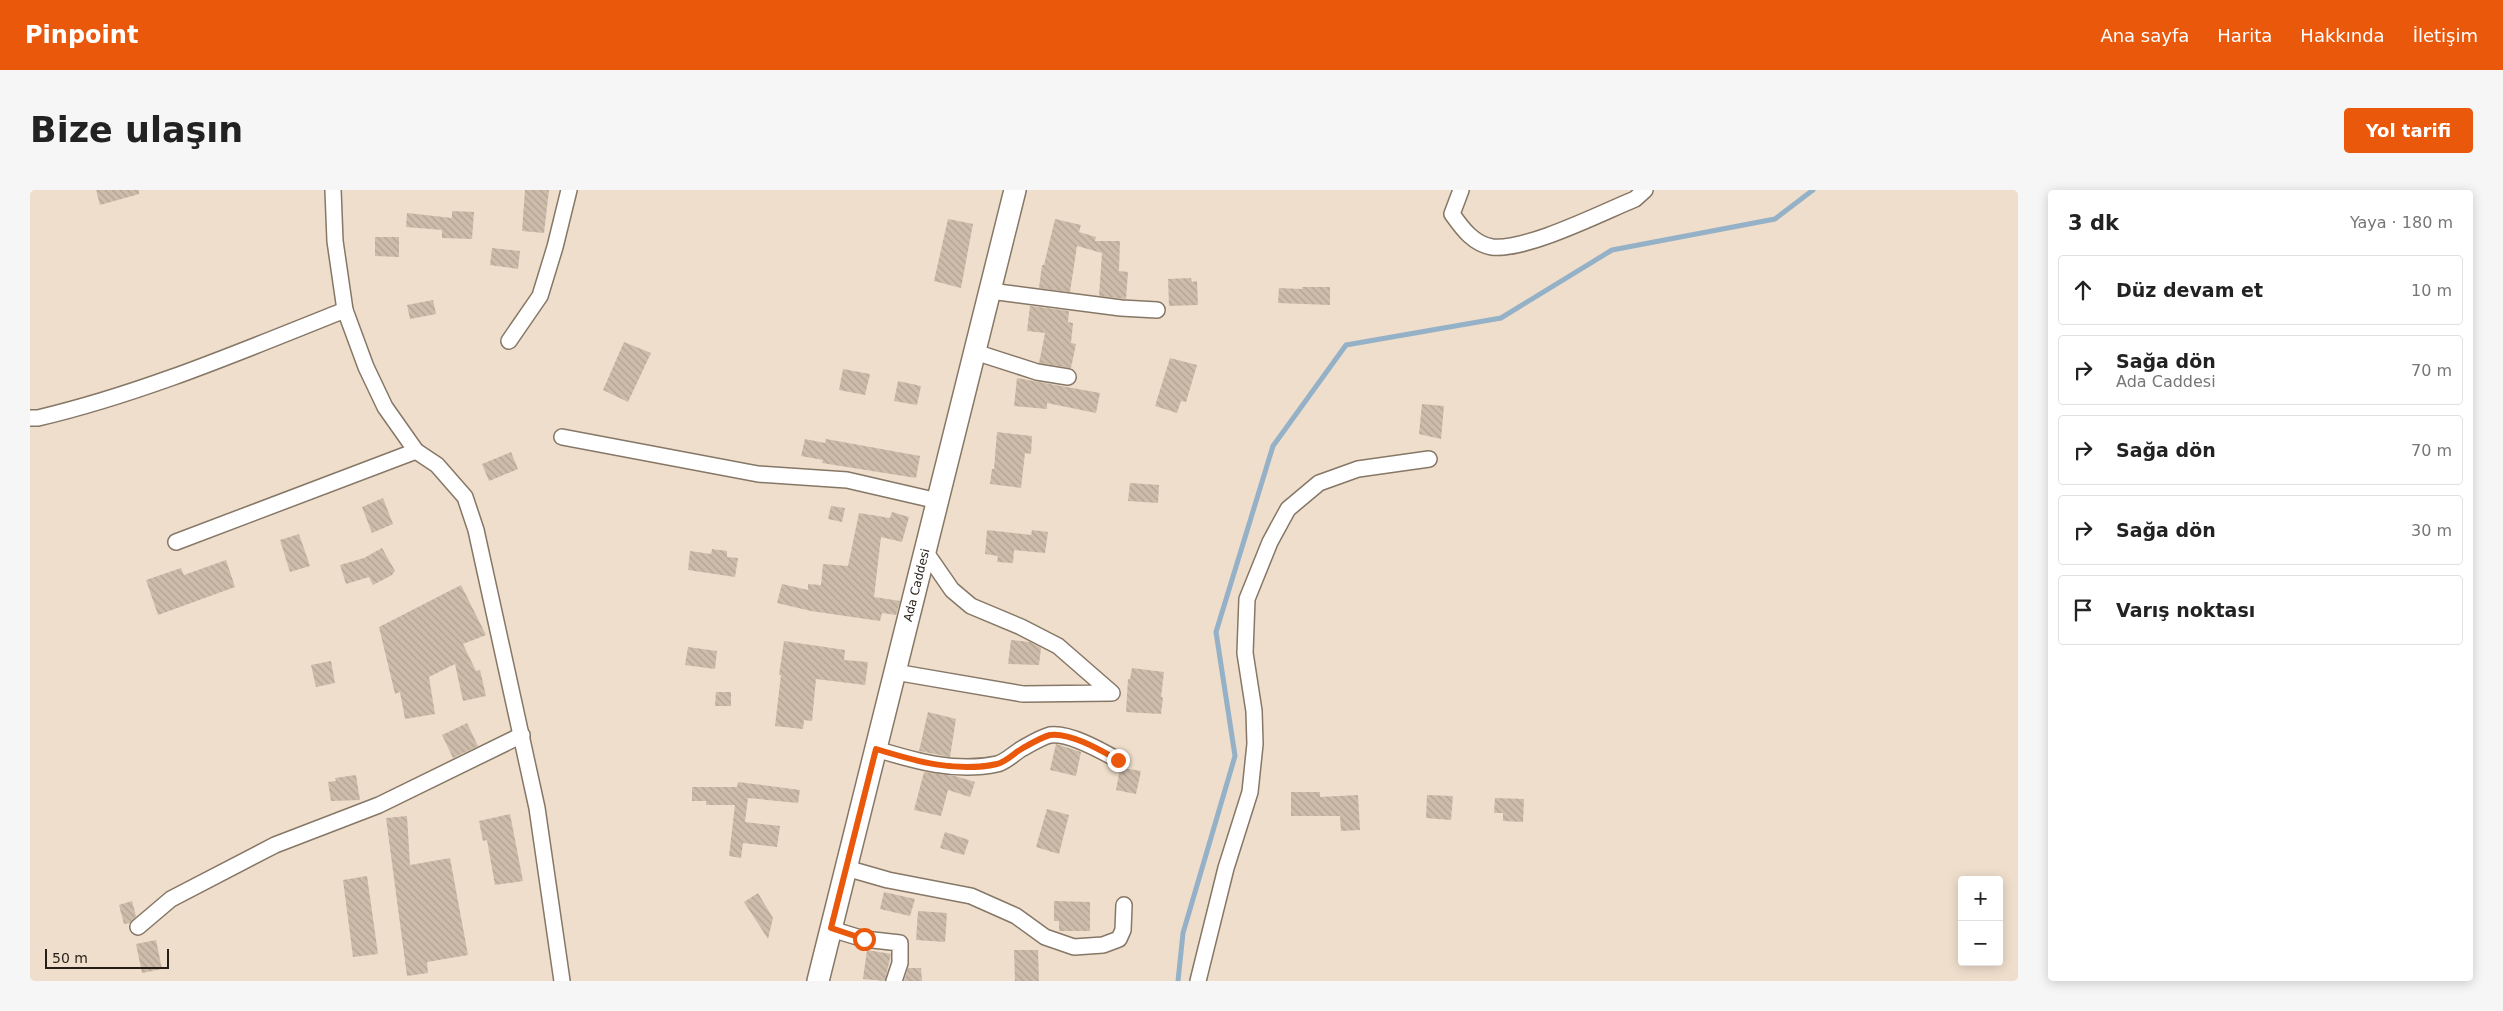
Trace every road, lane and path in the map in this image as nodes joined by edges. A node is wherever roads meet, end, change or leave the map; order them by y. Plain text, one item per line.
1 (333, 190) edge
2 (569, 190) edge
3 (1015, 190) edge
4 (1461, 190) edge
5 (1645, 190) edge
6 (990, 291) junction
7 (345, 310) junction
8 (1157, 310) dead end
9 (509, 341) dead end
10 (975, 352) junction
11 (1068, 377) dead end
12 (30, 418) edge
13 (562, 437) dead end
14 (416, 451) junction
15 (1429, 459) dead end
16 (938, 501) junction
17 (176, 542) dead end
18 (925, 551) junction
19 (895, 672) junction
20 (522, 735) junction
21 (876, 749) junction
22 (1118, 760) dead end
23 (846, 868) junction
24 (1124, 905) dead end
25 (138, 927) dead end
26 (831, 928) junction
27 (562, 981) edge
28 (818, 981) edge
29 (894, 981) edge
30 (1198, 981) edge

1 - 7 street
2 - 9 street
3 - 6 main road, Ada Caddesi
4 - 5 street
6 - 8 street
6 - 10 main road, Ada Caddesi
7 - 12 street
7 - 14 street
10 - 11 street
10 - 16 main road, Ada Caddesi
13 - 16 street
14 - 17 street
14 - 20 street
15 - 30 street
16 - 18 main road, Ada Caddesi
18 - 19 main road, Ada Caddesi
18 - 19 street
19 - 21 main road, Ada Caddesi
20 - 25 street
20 - 27 street
21 - 22 street
21 - 23 main road, Ada Caddesi
23 - 24 street
23 - 26 main road, Ada Caddesi
26 - 28 main road, Ada Caddesi
26 - 29 street

